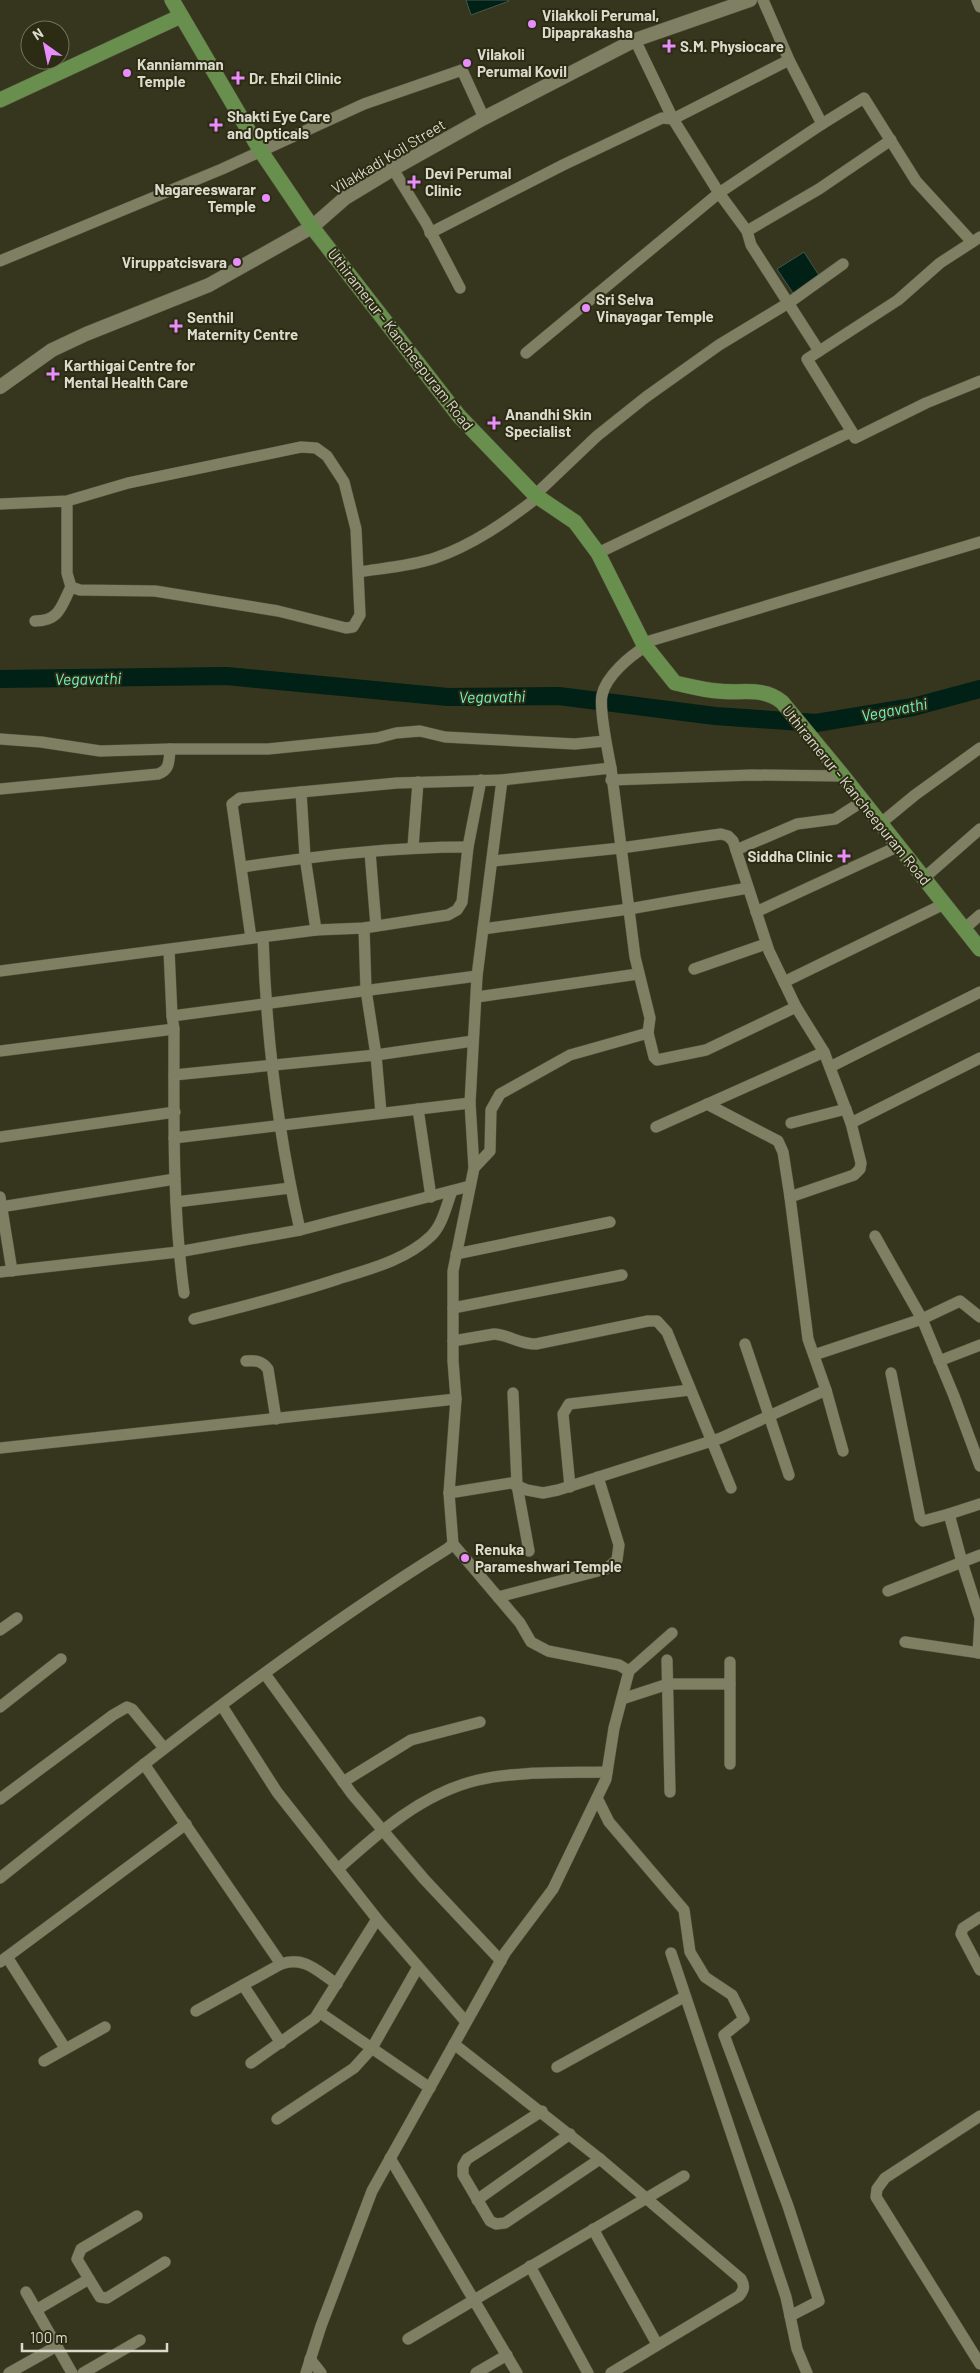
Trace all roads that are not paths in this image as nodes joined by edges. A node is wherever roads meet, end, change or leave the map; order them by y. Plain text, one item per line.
1 (172, 0) edge
2 (750, 0) edge
3 (763, 0) edge
4 (977, 0) edge
5 (980, 7) edge
6 (181, 16) junction
7 (635, 40) junction
8 (789, 60) junction
9 (0, 100) edge
10 (484, 118) junction
11 (673, 119) junction
12 (822, 124) junction
13 (891, 140) junction
14 (260, 150) junction
15 (393, 169) junction
16 (719, 193) junction
17 (312, 227) junction
18 (747, 231) junction
19 (430, 234) junction
20 (976, 239) edge
21 (0, 261) edge
22 (843, 264) dead end
23 (460, 288) dead end
24 (790, 302) junction
25 (819, 351) junction
26 (526, 353) dead end
27 (980, 381) edge
28 (0, 387) edge
29 (852, 432) junction
30 (537, 496) junction
31 (67, 501) junction
32 (0, 504) edge
33 (980, 542) edge
34 (598, 553) junction
35 (359, 572) junction
36 (71, 587) junction
37 (35, 621) dead end
38 (644, 645) junction
39 (605, 736) junction
40 (0, 739) edge
41 (980, 748) edge
42 (170, 749) junction
43 (611, 768) junction
44 (844, 776) junction
45 (481, 780) junction
46 (502, 780) junction
47 (611, 780) junction
48 (418, 782) junction
49 (0, 789) edge
50 (300, 792) junction
51 (863, 801) junction
52 (881, 823) junction
53 (980, 829) edge
54 (899, 846) junction
55 (413, 847) junction
56 (468, 847) junction
57 (621, 848) junction
58 (736, 850) junction
59 (370, 852) junction
60 (305, 857) junction
61 (493, 861) junction
62 (242, 867) junction
63 (924, 878) junction
64 (748, 888) junction
65 (944, 904) junction
66 (629, 910) junction
67 (756, 912) junction
68 (980, 915) edge
69 (376, 926) junction
70 (364, 928) junction
71 (964, 928) junction
72 (483, 929) junction
73 (316, 930) junction
74 (263, 937) junction
75 (251, 938) junction
76 (766, 944) junction
77 (980, 949) edge
78 (169, 950) junction
79 (694, 969) dead end
80 (0, 971) edge
81 (638, 974) junction
82 (477, 976) junction
83 (784, 982) junction
84 (366, 990) junction
85 (980, 992) edge
86 (477, 997) junction
87 (265, 1004) junction
88 (796, 1008) junction
89 (172, 1016) junction
90 (174, 1029) junction
91 (648, 1033) junction
92 (473, 1041) junction
93 (0, 1051) edge
94 (824, 1052) junction
95 (376, 1055) junction
96 (980, 1058) edge
97 (271, 1066) junction
98 (830, 1067) junction
99 (174, 1075) junction
100 (470, 1103) junction
101 (707, 1104) junction
102 (846, 1109) junction
103 (418, 1110) junction
104 (176, 1112) junction
105 (381, 1113) junction
106 (791, 1123) dead end
107 (851, 1123) junction
108 (279, 1126) junction
109 (656, 1126) dead end
110 (0, 1137) edge
111 (174, 1138) junction
112 (474, 1168) junction
113 (175, 1179) junction
114 (470, 1186) junction
115 (290, 1188) junction
116 (452, 1191) junction
117 (431, 1196) junction
118 (790, 1197) junction
119 (176, 1202) junction
120 (0, 1204) edge
121 (610, 1222) dead end
122 (300, 1230) junction
123 (875, 1236) dead end
124 (178, 1252) junction
125 (456, 1254) junction
126 (12, 1271) junction
127 (0, 1272) edge
128 (622, 1275) dead end
129 (184, 1293) dead end
130 (453, 1308) junction
131 (980, 1317) edge
132 (922, 1318) junction
133 (194, 1319) dead end
134 (453, 1341) junction
135 (744, 1344) dead end
136 (980, 1344) edge
137 (814, 1355) junction
138 (246, 1361) dead end
139 (940, 1361) junction
140 (891, 1373) dead end
141 (690, 1390) junction
142 (826, 1390) junction
143 (513, 1393) dead end
144 (456, 1399) junction
145 (768, 1414) junction
146 (276, 1419) junction
147 (713, 1440) junction
148 (0, 1448) edge
149 (843, 1451) dead end
150 (980, 1466) edge
151 (789, 1475) dead end
152 (598, 1477) junction
153 (517, 1485) junction
154 (570, 1487) junction
155 (731, 1488) dead end
156 (449, 1494) junction
157 (980, 1504) edge
158 (950, 1514) junction
159 (453, 1544) junction
160 (529, 1550) dead end
161 (980, 1555) edge
162 (962, 1562) junction
163 (888, 1590) dead end
164 (498, 1597) junction
165 (17, 1618) dead end
166 (980, 1619) edge
167 (0, 1630) edge
168 (672, 1633) dead end
169 (906, 1642) dead end
170 (979, 1653) edge
171 (62, 1659) dead end
172 (667, 1660) dead end
173 (730, 1662) dead end
174 (629, 1671) junction
175 (266, 1674) junction
176 (668, 1684) junction
177 (730, 1684) junction
178 (622, 1699) junction
179 (222, 1706) junction
180 (0, 1707) edge
181 (480, 1722) dead end
182 (164, 1748) junction
183 (144, 1764) junction
184 (730, 1764) dead end
185 (608, 1772) junction
186 (344, 1782) junction
187 (670, 1792) dead end
188 (597, 1798) junction
189 (0, 1800) edge
190 (186, 1824) junction
191 (382, 1829) junction
192 (338, 1869) junction
193 (0, 1878) edge
194 (980, 1917) edge
195 (377, 1919) junction
196 (671, 1953) dead end
197 (4, 1959) edge
198 (501, 1960) junction
199 (281, 1964) junction
200 (418, 1967) junction
201 (980, 1970) edge
202 (337, 1984) junction
203 (243, 1985) junction
204 (684, 1997) junction
205 (196, 2011) dead end
206 (319, 2012) junction
207 (466, 2022) junction
208 (105, 2027) dead end
209 (281, 2043) junction
210 (454, 2044) junction
211 (65, 2048) junction
212 (372, 2048) junction
213 (44, 2061) dead end
214 (252, 2063) dead end
215 (557, 2067) dead end
216 (430, 2088) junction
217 (542, 2111) junction
218 (980, 2116) edge
219 (276, 2119) dead end
220 (570, 2134) junction
221 (390, 2158) junction
222 (600, 2158) junction
223 (684, 2176) dead end
224 (646, 2198) junction
225 (477, 2200) junction
226 (136, 2216) dead end
227 (593, 2229) junction
228 (165, 2262) dead end
229 (530, 2266) junction
230 (88, 2279) junction
231 (26, 2292) dead end
232 (474, 2300) junction
233 (36, 2310) junction
234 (790, 2316) junction
235 (408, 2339) dead end
236 (140, 2340) dead end
237 (657, 2344) junction
238 (57, 2346) junction
239 (506, 2355) junction
240 (310, 2359) junction
241 (980, 2364) edge
242 (9, 2373) edge
243 (72, 2373) edge
244 (84, 2373) edge
245 (306, 2373) edge
246 (321, 2373) edge
247 (476, 2373) edge
248 (517, 2373) edge
249 (588, 2373) edge
250 (611, 2373) edge
251 (807, 2373) edge

1 - 6 main road, Uthiramerur - Kancheepuram Road
2 - 7 street, Vilakkadi Koil Street
3 - 8 street
4 - 5 street
6 - 9 main road
6 - 14 main road, Uthiramerur - Kancheepuram Road
7 - 10 street, Vilakkadi Koil Street
7 - 11 street
8 - 11 street
8 - 12 street
10 - 14 street
10 - 15 street, Vilakkadi Koil Street
11 - 16 street
11 - 19 street
12 - 13 street
12 - 16 street
13 - 18 street
13 - 20 street
14 - 17 main road, Uthiramerur - Kancheepuram Road
14 - 21 street
15 - 17 street, Vilakkadi Koil Street
15 - 19 street
16 - 18 street
16 - 26 street
17 - 28 street, Vilakkadi Koil Street
17 - 30 main road, Uthiramerur - Kancheepuram Road
18 - 24 street
19 - 23 street
20 - 25 street
22 - 24 street
24 - 25 street
24 - 30 street
25 - 29 street
27 - 29 street
29 - 34 street
30 - 34 main road, Uthiramerur - Kancheepuram Road
30 - 35 street
31 - 32 street
31 - 35 street
31 - 36 street
33 - 38 street
34 - 38 main road, Uthiramerur - Kancheepuram Road
35 - 36 street
36 - 37 street
38 - 39 street
38 - 44 main road, Uthiramerur - Kancheepuram Road
39 - 42 street
39 - 43 street
40 - 42 street
41 - 52 street
42 - 49 street
43 - 46 street
43 - 47 street
44 - 47 street
44 - 51 main road, Uthiramerur - Kancheepuram Road
45 - 46 street
45 - 48 street
45 - 56 street
46 - 61 street
47 - 57 street
48 - 50 street
48 - 55 street
50 - 60 street
50 - 62 street
51 - 52 main road, Uthiramerur - Kancheepuram Road
51 - 58 street
52 - 54 main road, Uthiramerur - Kancheepuram Road
53 - 63 street
54 - 63 main road, Uthiramerur - Kancheepuram Road
54 - 67 street
55 - 56 street
55 - 59 street
56 - 69 street
57 - 58 street
57 - 61 street
57 - 66 street
58 - 64 street
59 - 60 street
59 - 69 street
60 - 62 street
60 - 73 street
61 - 72 street
62 - 75 street
63 - 65 main road, Uthiramerur - Kancheepuram Road
64 - 66 street
64 - 67 street
65 - 71 main road, Uthiramerur - Kancheepuram Road
65 - 83 street
66 - 72 street
66 - 81 street
67 - 76 street
68 - 71 street
69 - 70 street
70 - 73 street
70 - 84 street
71 - 77 main road, Uthiramerur - Kancheepuram Road
72 - 82 street
73 - 74 street
74 - 75 street
74 - 87 street
75 - 78 street
76 - 79 street
76 - 83 street
78 - 80 street
78 - 89 street
81 - 86 street
81 - 91 street
82 - 84 street
82 - 86 street
83 - 88 street
84 - 87 street
84 - 95 street
85 - 98 street
86 - 92 street
87 - 89 street
87 - 97 street
88 - 91 street
88 - 94 street
89 - 90 street
90 - 93 street
90 - 99 street
91 - 112 street
92 - 95 street
92 - 100 street
94 - 98 street
94 - 101 street
95 - 97 street
95 - 105 street
96 - 107 street
97 - 99 street
97 - 108 street
98 - 102 street
99 - 104 street
100 - 103 street
100 - 112 street
101 - 109 street
101 - 118 street
102 - 106 street
102 - 107 street
103 - 105 street
103 - 117 street
104 - 110 street
104 - 111 street
105 - 108 street
107 - 118 street
108 - 111 street
108 - 115 street
111 - 113 street
112 - 114 street
113 - 119 street
113 - 120 street
114 - 116 street
114 - 125 street
115 - 119 street
115 - 122 street
116 - 117 street
116 - 133 street
117 - 122 street
118 - 137 street
119 - 124 street
120 - 126 street
121 - 125 street
122 - 124 street
123 - 132 street
124 - 126 street
124 - 129 street
125 - 130 street
126 - 127 street
128 - 130 street
130 - 134 street
131 - 132 street
132 - 137 street
132 - 139 street
134 - 141 street
134 - 144 street
135 - 145 street
136 - 139 street
137 - 142 street
138 - 146 street
139 - 150 street
140 - 158 street
141 - 147 street
141 - 154 street
142 - 145 street
142 - 149 street
143 - 153 street
144 - 146 street
144 - 156 street
145 - 147 street
145 - 151 street
146 - 148 street
147 - 152 street
147 - 155 street
152 - 154 street
152 - 164 street
153 - 154 street
153 - 156 street
153 - 160 street
156 - 159 street
157 - 158 street
158 - 162 street
159 - 164 street
159 - 175 street
161 - 162 street
162 - 163 street
162 - 166 street
164 - 174 street
165 - 167 street
166 - 170 street
168 - 174 street
169 - 170 street
171 - 180 street
172 - 176 street
173 - 177 street
174 - 178 street
175 - 179 street
175 - 186 street
176 - 177 street
176 - 178 street
176 - 187 street
177 - 184 street
178 - 185 street
179 - 182 street
179 - 192 street
181 - 186 street
182 - 183 street
182 - 189 street
183 - 190 street
183 - 193 street
185 - 188 street
185 - 191 street
186 - 191 street
188 - 198 street
188 - 234 street
190 - 197 street
190 - 199 street
191 - 192 street
191 - 198 street
192 - 195 street
194 - 201 street
195 - 200 street
195 - 202 street
196 - 204 street
197 - 211 street
198 - 207 street
199 - 202 street
199 - 203 street
200 - 207 street
200 - 212 street
202 - 206 street
203 - 205 street
203 - 209 street
204 - 215 street
204 - 234 street
206 - 209 street
206 - 212 street
207 - 210 street
208 - 211 street
209 - 214 street
210 - 216 street
210 - 217 street
211 - 213 street
212 - 216 street
212 - 219 street
216 - 221 street
217 - 220 street
217 - 225 street
218 - 241 street
220 - 222 street
220 - 225 street
221 - 232 street
221 - 240 street
222 - 224 street
222 - 225 street
223 - 224 street
224 - 227 street
224 - 237 street
226 - 230 street
227 - 229 street
227 - 237 street
228 - 230 street
229 - 232 street
229 - 249 street
230 - 233 street
231 - 233 street
232 - 235 street
232 - 239 street
233 - 238 street
234 - 251 street
236 - 244 street
237 - 250 street
238 - 242 street
238 - 243 street
239 - 247 street
239 - 248 street
240 - 245 street
240 - 246 street

